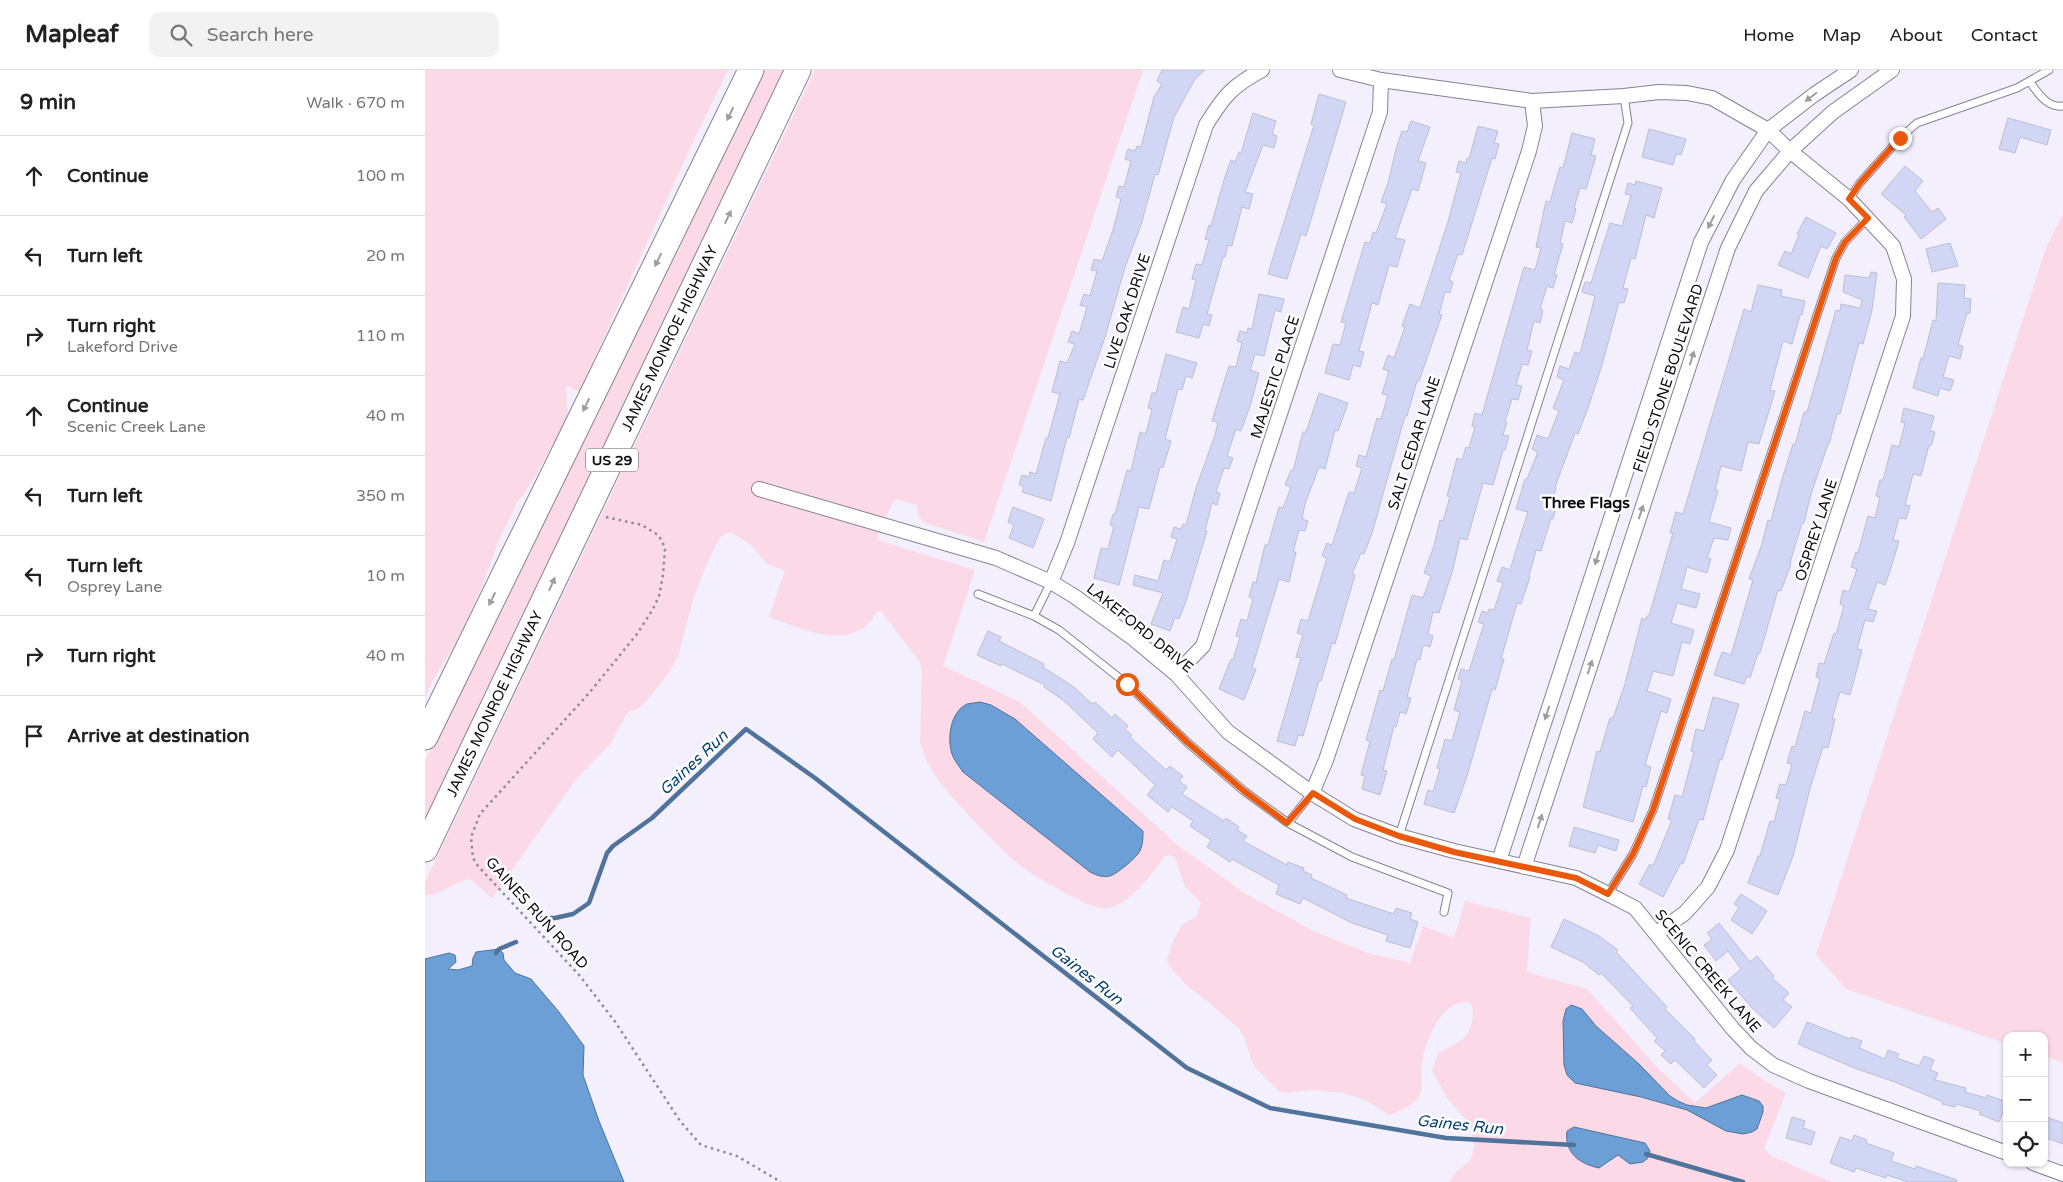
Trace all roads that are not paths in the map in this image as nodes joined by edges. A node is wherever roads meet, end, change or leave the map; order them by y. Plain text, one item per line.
1 (751, 70) edge
2 (798, 70) edge
3 (1262, 70) edge
4 (1341, 70) edge
5 (1851, 70) edge
6 (1892, 70) edge
7 (2049, 70) edge
8 (1381, 80) junction
9 (2030, 82) junction
10 (1624, 96) junction
11 (1532, 101) junction
12 (2063, 106) edge
13 (1769, 130) junction
14 (1790, 151) junction
15 (1849, 199) junction
16 (1868, 218) junction
17 (759, 489) dead end
18 (1051, 582) junction
19 (978, 594) dead end
20 (1034, 616) junction
21 (1177, 674) junction
22 (425, 737) edge
23 (1313, 793) junction
24 (1287, 823) junction
25 (1399, 836) junction
26 (425, 849) edge
27 (1499, 861) junction
28 (1524, 867) junction
29 (1608, 894) junction
30 (1444, 912) dead end
31 (1657, 933) junction
32 (2003, 1153) edge
33 (2044, 1167) edge
34 (2063, 1174) edge

1 -> 22 highway, US 29
26 -> 2 highway, JAMES MONROE HIGHWAY / US 29
3 - 18 street, LIVE OAK DRIVE
4 - 8 street
5 -> 13 street, FIELD STONE BOULEVARD
6 - 14 street, FIELD STONE BOULEVARD
7 - 9 lane
8 - 11 street
8 - 21 street, MAJESTIC PLACE
9 - 12 lane
9 - 15 lane
10 - 11 street
10 - 13 street
10 - 25 lane
11 - 23 street, SALT CEDAR LANE
13 - 14 street
13 -> 27 street, FIELD STONE BOULEVARD
14 - 15 street, OSPREY LANE
28 -> 14 street, FIELD STONE BOULEVARD
15 - 16 street, OSPREY LANE
16 - 29 lane
16 - 31 street, OSPREY LANE
17 - 18 street, LAKEFORD DRIVE
18 - 20 lane
18 - 21 street, LAKEFORD DRIVE
19 - 20 lane
20 - 24 lane
21 - 23 street, LAKEFORD DRIVE
23 - 24 lane
23 - 25 street, LAKEFORD DRIVE
24 - 30 lane
25 - 27 street, LAKEFORD DRIVE
27 - 28 street, LAKEFORD DRIVE
28 - 29 street, SCENIC CREEK LANE
29 - 31 street, SCENIC CREEK LANE
31 - 32 street, SCENIC CREEK LANE
33 - 34 street

